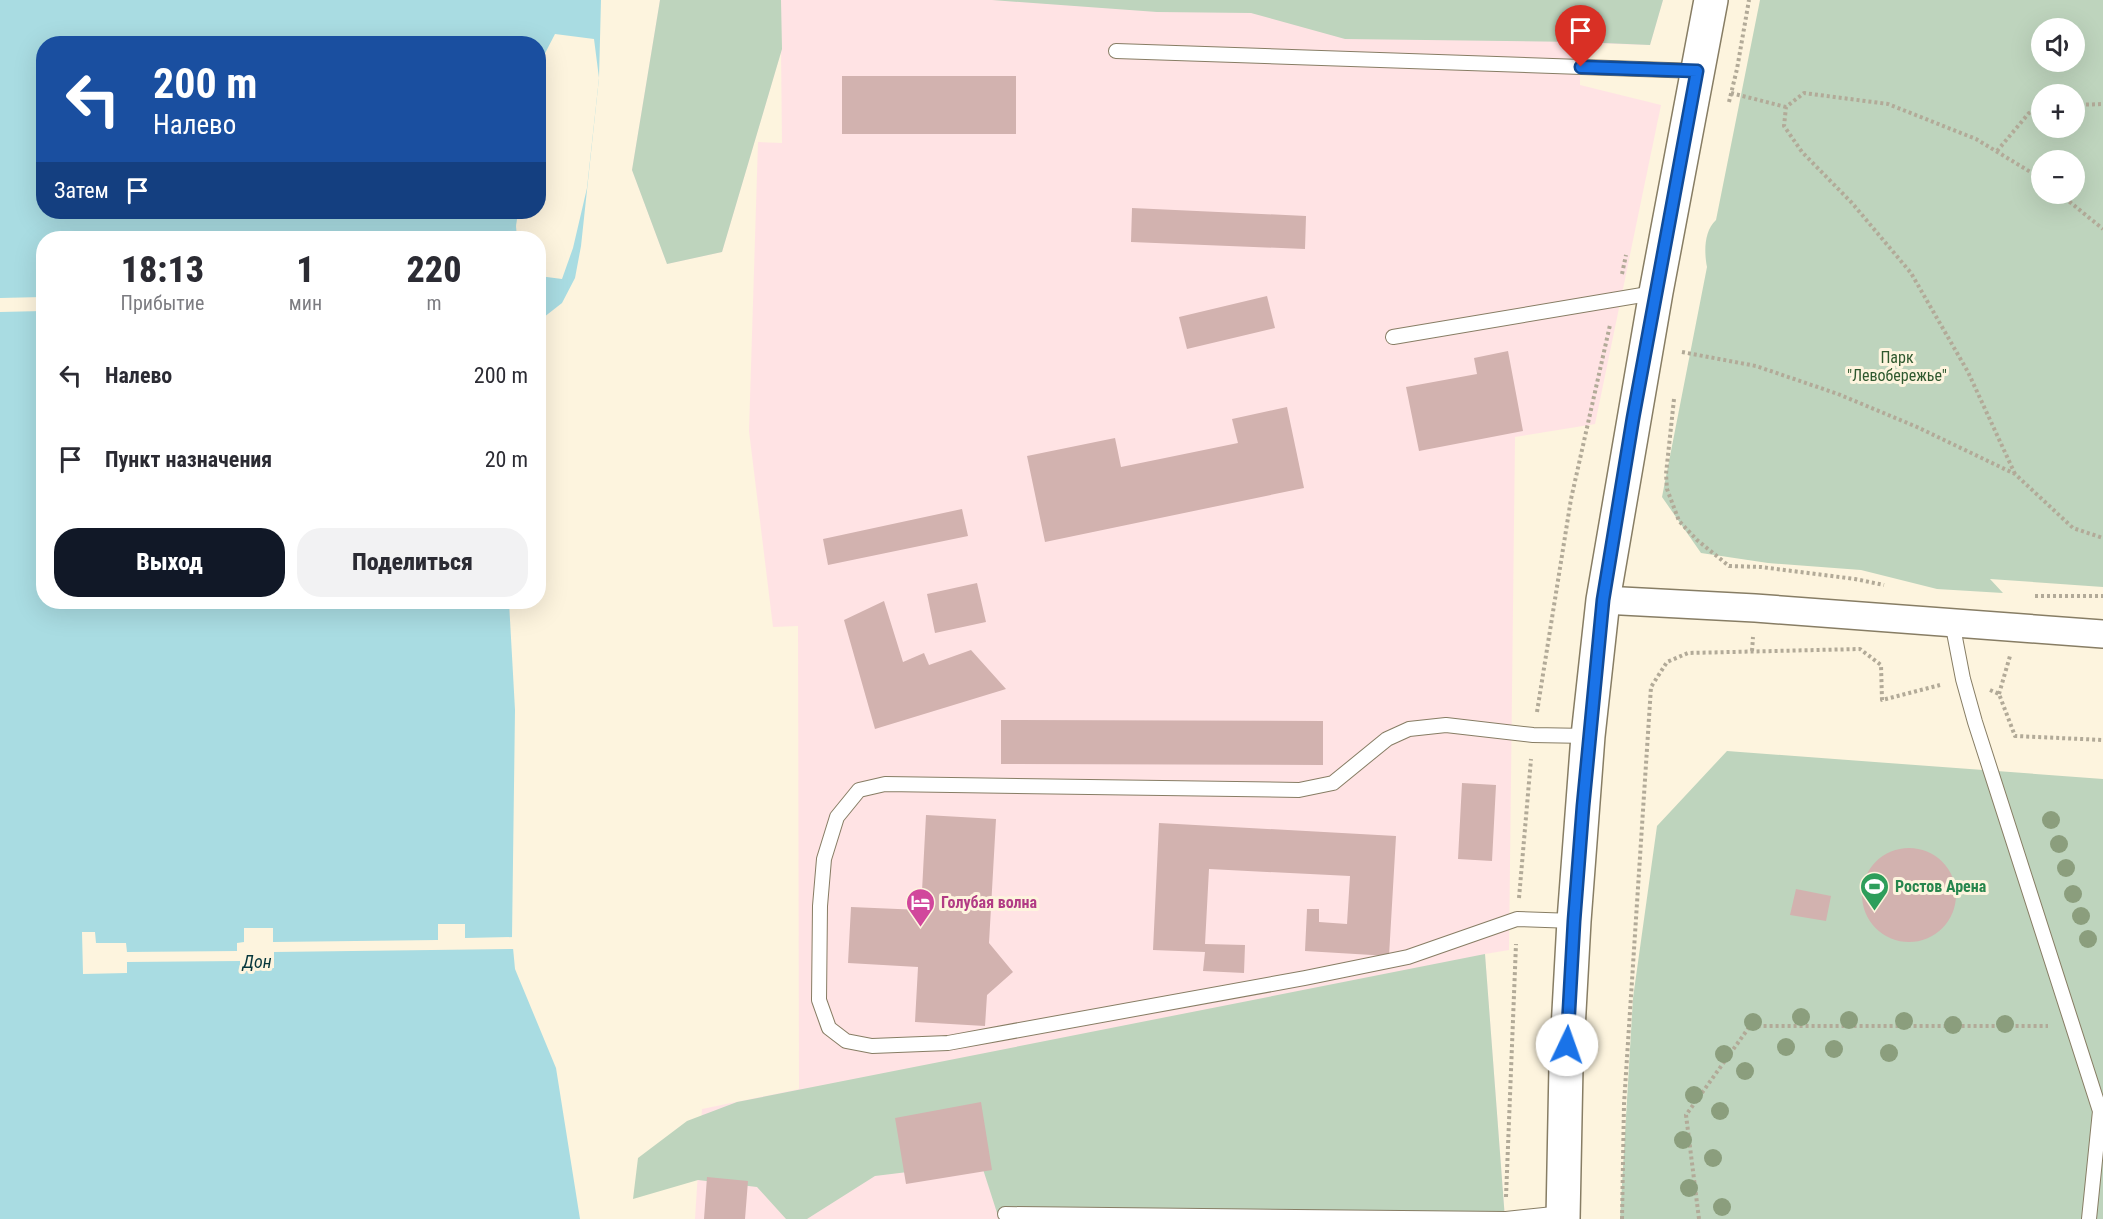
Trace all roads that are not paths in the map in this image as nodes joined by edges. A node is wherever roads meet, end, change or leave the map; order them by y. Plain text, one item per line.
1 (1711, 0) edge
2 (1116, 51) dead end
3 (1697, 71) junction
4 (1656, 292) junction
5 (1393, 337) dead end
6 (1603, 600) junction
7 (1952, 622) junction
8 (2103, 634) edge
9 (1588, 736) junction
10 (1574, 921) junction
11 (1005, 1214) dead end
12 (1563, 1216) edge
13 (1506, 1219) edge
14 (2089, 1219) edge

1 - 3 main road
2 - 3 lane
3 - 4 main road
4 - 5 lane
4 - 6 main road
6 - 7 street
6 - 9 main road
7 - 8 street
7 - 14 lane
9 - 10 main road
9 - 10 lane
10 - 12 main road
11 - 13 lane
12 - 13 lane

